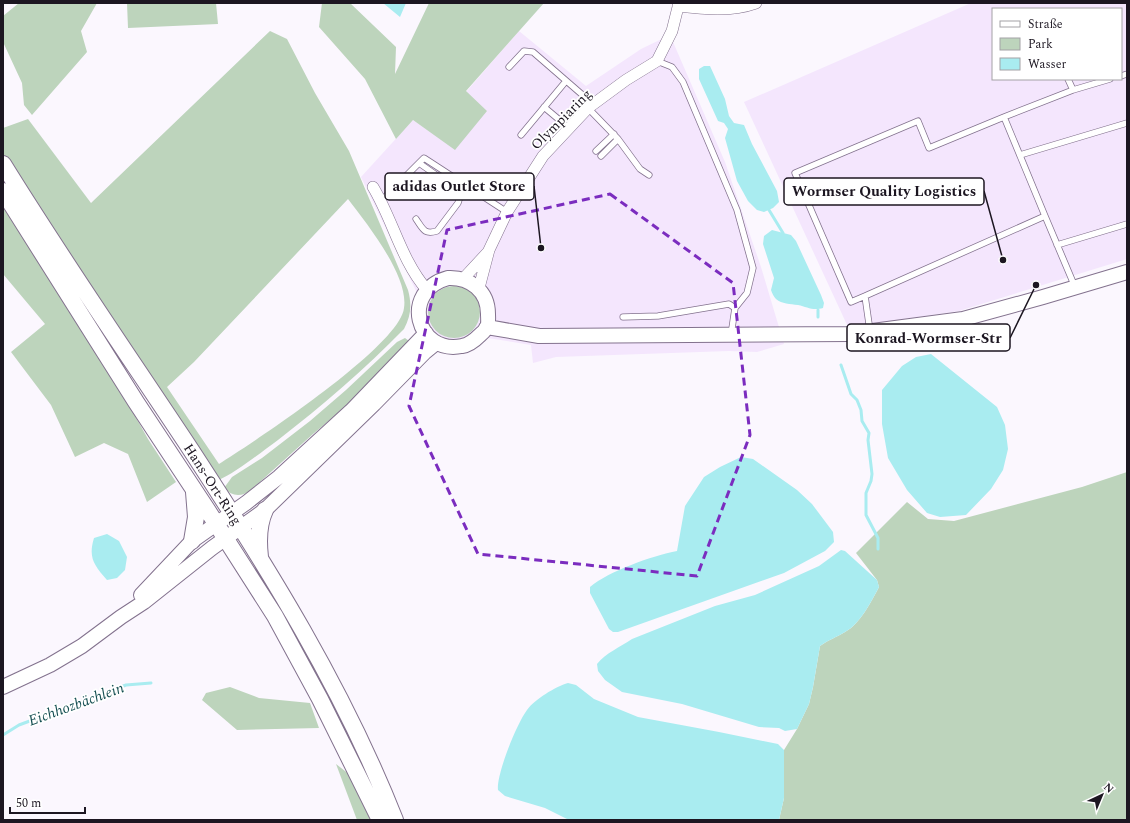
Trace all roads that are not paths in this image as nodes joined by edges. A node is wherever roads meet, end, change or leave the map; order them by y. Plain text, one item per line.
1 (756, 3) edge
2 (679, 5) edge
3 (656, 60) junction
4 (510, 67) dead end
5 (1068, 80) edge
6 (1107, 80) edge
7 (566, 81) junction
8 (1073, 90) junction
9 (591, 106) junction
10 (544, 107) junction
11 (1004, 117) junction
12 (1127, 123) edge
13 (569, 128) junction
14 (521, 135) dead end
15 (616, 136) junction
16 (599, 153) dead end
17 (1020, 155) junction
18 (419, 163) junction
19 (3, 164) edge
20 (649, 175) dead end
21 (373, 187) dead end
22 (3, 191) edge
23 (381, 201) junction
24 (507, 212) junction
25 (1045, 216) junction
26 (416, 219) dead end
27 (1127, 224) edge
28 (1058, 245) junction
29 (489, 250) junction
30 (1127, 272) edge
31 (463, 279) junction
32 (479, 288) junction
33 (1076, 288) junction
34 (427, 290) junction
35 (865, 296) junction
36 (735, 308) junction
37 (623, 317) dead end
38 (487, 327) junction
39 (870, 331) junction
40 (730, 335) junction
41 (431, 338) junction
42 (194, 490) junction
43 (265, 510) junction
44 (232, 514) junction
45 (216, 524) junction
46 (241, 527) junction
47 (225, 538) junction
48 (192, 541) junction
49 (260, 559) junction
50 (121, 617) junction
51 (3, 687) edge
52 (380, 820) edge
53 (395, 820) edge

1 - 2 street
2 - 3 street, Olympiaring
3 - 9 street, Olympiaring
3 - 36 lane
4 - 7 lane
5 - 8 lane
6 - 8 lane
7 - 9 lane
7 - 10 lane
8 - 11 lane
9 - 13 street, Olympiaring
9 - 15 lane
10 - 13 lane
10 - 14 lane
11 - 17 lane
11 - 35 lane
12 - 17 lane
13 - 24 street, Olympiaring
15 - 16 lane
15 - 20 lane
17 - 25 lane
18 - 23 lane
18 - 24 lane
18 - 26 lane
19 - 44 main road, Hans-Ort-Ring
21 - 23 street
22 - 42 main road, Hans-Ort-Ring
23 - 34 street
24 - 29 street, Olympiaring
25 - 28 lane
25 - 35 lane
27 - 28 lane
28 - 33 lane
29 - 31 street, Olympiaring
29 - 32 street, Olympiaring
30 - 33 street
31 - 32 street
31 - 34 street
32 - 38 street
33 - 39 street
34 - 41 street
35 - 39 lane
36 - 37 lane
36 - 40 lane
38 - 40 street
38 - 41 street
39 - 40 street
41 - 43 street
41 - 44 street
42 - 45 main road, Hans-Ort-Ring
42 - 48 main road
43 - 46 street
43 - 49 main road
44 - 45 street
44 - 46 main road, Hans-Ort-Ring
45 - 47 main road, Hans-Ort-Ring
45 - 48 street
46 - 47 street
46 - 49 main road, Hans-Ort-Ring
47 - 50 street
47 - 52 main road, Hans-Ort-Ring
48 - 50 street
49 - 53 main road, Hans-Ort-Ring
50 - 51 street

